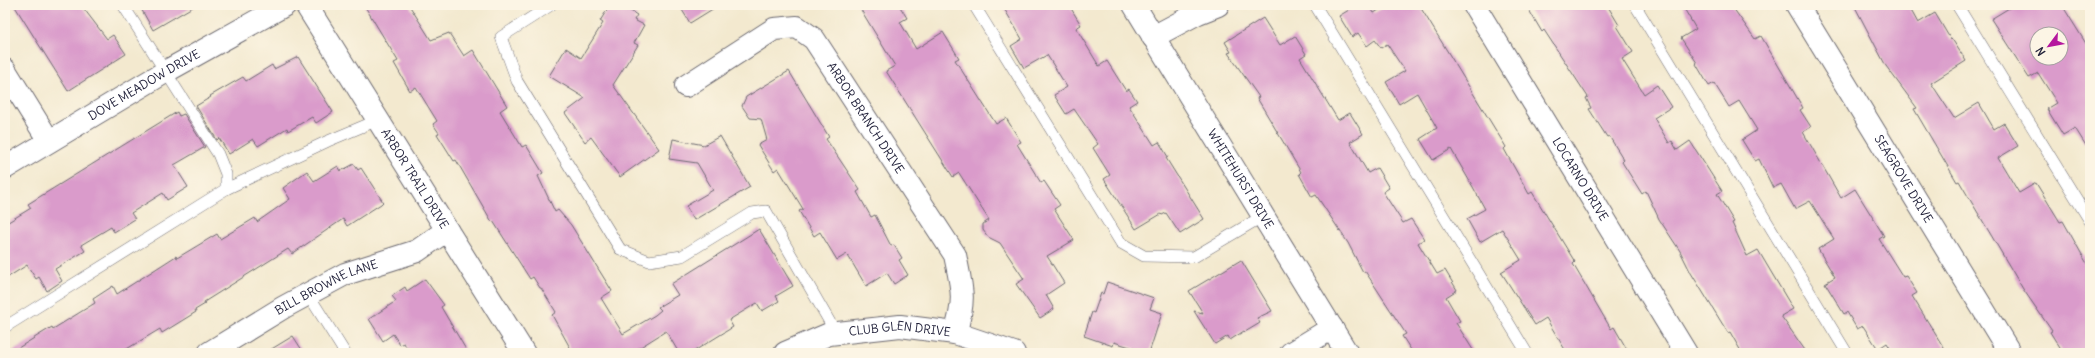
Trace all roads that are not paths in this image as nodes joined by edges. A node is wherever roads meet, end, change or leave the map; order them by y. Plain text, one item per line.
1 (123, 5) edge
2 (285, 5) edge
3 (306, 5) edge
4 (551, 5) edge
5 (974, 5) edge
6 (1134, 5) edge
7 (1218, 5) edge
8 (1315, 5) edge
9 (1474, 5) edge
10 (1635, 5) edge
11 (1797, 5) edge
12 (1957, 5) edge
13 (1153, 37) junction
14 (5, 70) edge
15 (164, 72) junction
16 (686, 86) dead end
17 (378, 120) junction
18 (48, 141) junction
19 (5, 168) edge
20 (226, 190) junction
21 (1264, 216) junction
22 (2090, 221) edge
23 (447, 230) junction
24 (308, 294) junction
25 (5, 327) edge
26 (1332, 328) junction
27 (836, 333) junction
28 (955, 333) junction
29 (209, 353) edge
30 (345, 353) edge
31 (524, 353) edge
32 (785, 353) edge
33 (1014, 353) edge
34 (1291, 353) edge
35 (1347, 353) edge
36 (1527, 353) edge
37 (1686, 353) edge
38 (1847, 353) edge
39 (2010, 353) edge

1 - 15 lane
2 - 15 street, DOVE MEADOW DRIVE
3 - 17 street, ARBOR TRAIL DRIVE
4 - 27 lane
5 - 21 lane
6 - 13 street, WHITEHURST DRIVE
7 - 13 street
8 - 36 lane
9 - 37 street, LOCARNO DRIVE
10 - 38 lane
11 - 39 street, SEAGROVE DRIVE
12 - 22 lane
13 - 21 street, WHITEHURST DRIVE
14 - 18 street
15 - 18 street, DOVE MEADOW DRIVE
15 - 20 lane
16 - 28 street, ARBOR BRANCH DRIVE
17 - 20 lane
17 - 23 street, ARBOR TRAIL DRIVE
18 - 19 street, DOVE MEADOW DRIVE
20 - 25 lane
21 - 26 street, WHITEHURST DRIVE
23 - 24 street, BILL BROWNE LANE
23 - 31 street, ARBOR TRAIL DRIVE
24 - 29 street, BILL BROWNE LANE
24 - 30 lane
26 - 34 street
26 - 35 street, WHITEHURST DRIVE
27 - 28 street, CLUB GLEN DRIVE
27 - 32 street, CLUB GLEN DRIVE
28 - 33 street, CLUB GLEN DRIVE

